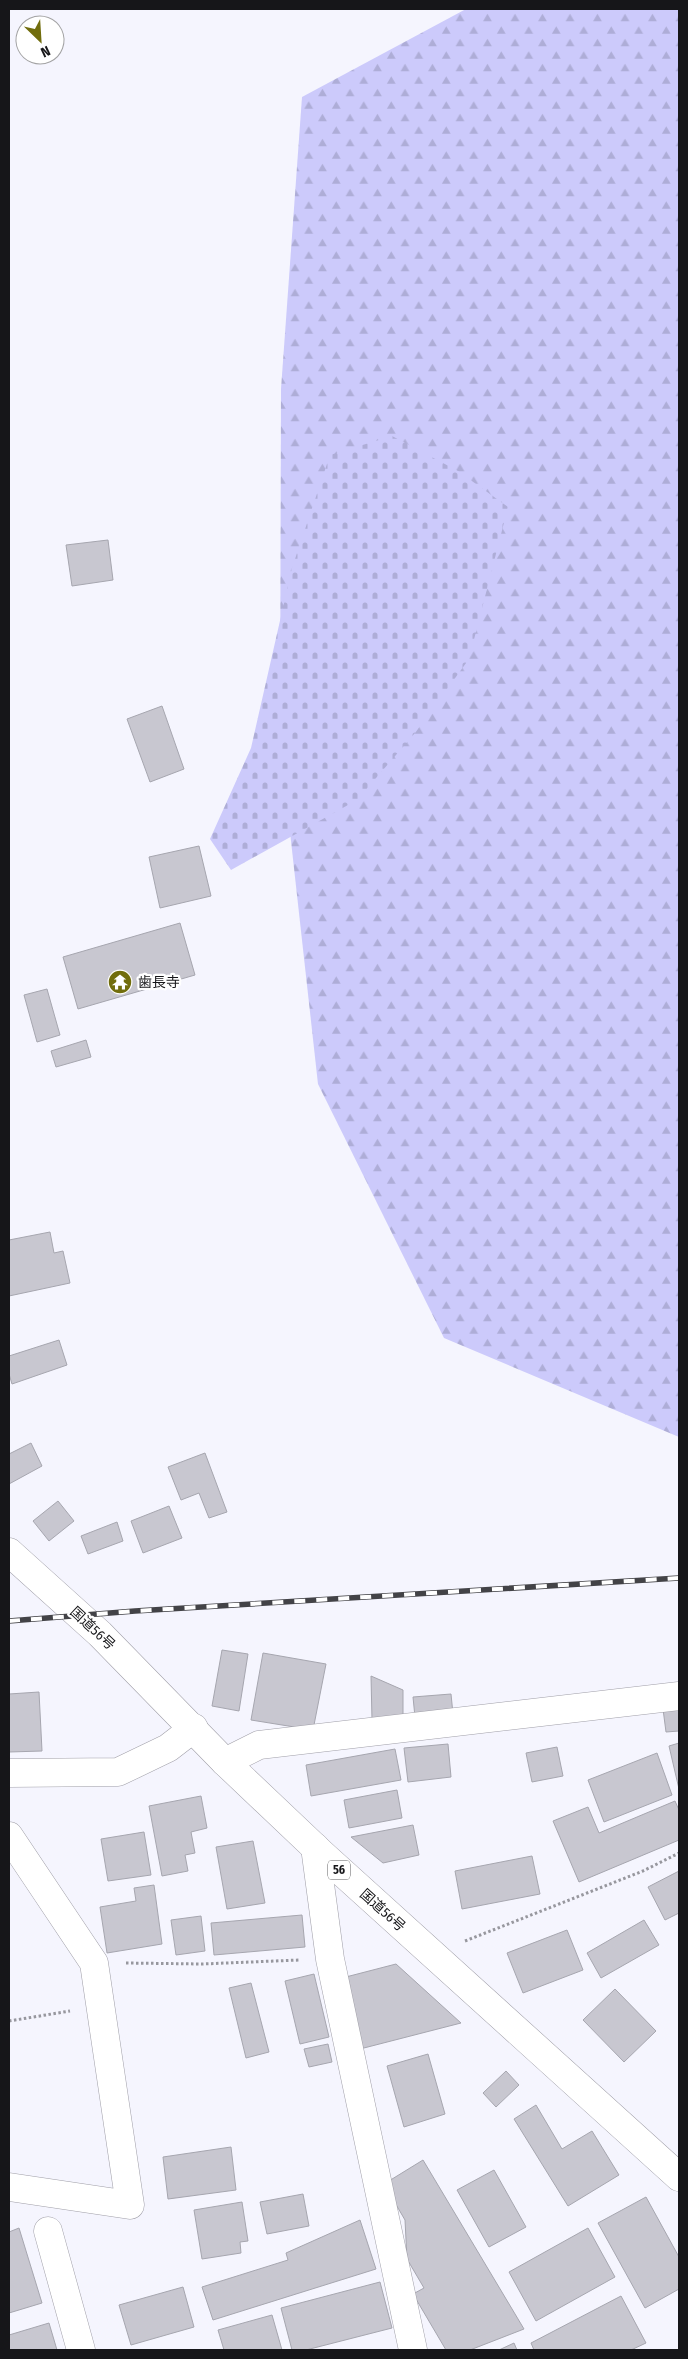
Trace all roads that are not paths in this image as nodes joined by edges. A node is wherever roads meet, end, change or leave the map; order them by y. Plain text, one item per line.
1 (9, 1552) edge
2 (679, 1696) edge
3 (194, 1728) junction
4 (225, 1762) junction
5 (9, 1773) edge
6 (9, 1836) edge
7 (315, 1847) junction
8 (679, 2177) edge
9 (9, 2187) edge
10 (48, 2231) dead end
11 (81, 2350) edge
12 (413, 2350) edge

1 - 3 main road, 国道56号 / 56
2 - 4 main road
3 - 4 main road, 国道56号 / 56
3 - 5 main road
4 - 7 main road, 国道56号 / 56
6 - 9 main road
7 - 8 main road, 国道56号 / 56
7 - 12 main road
10 - 11 main road

